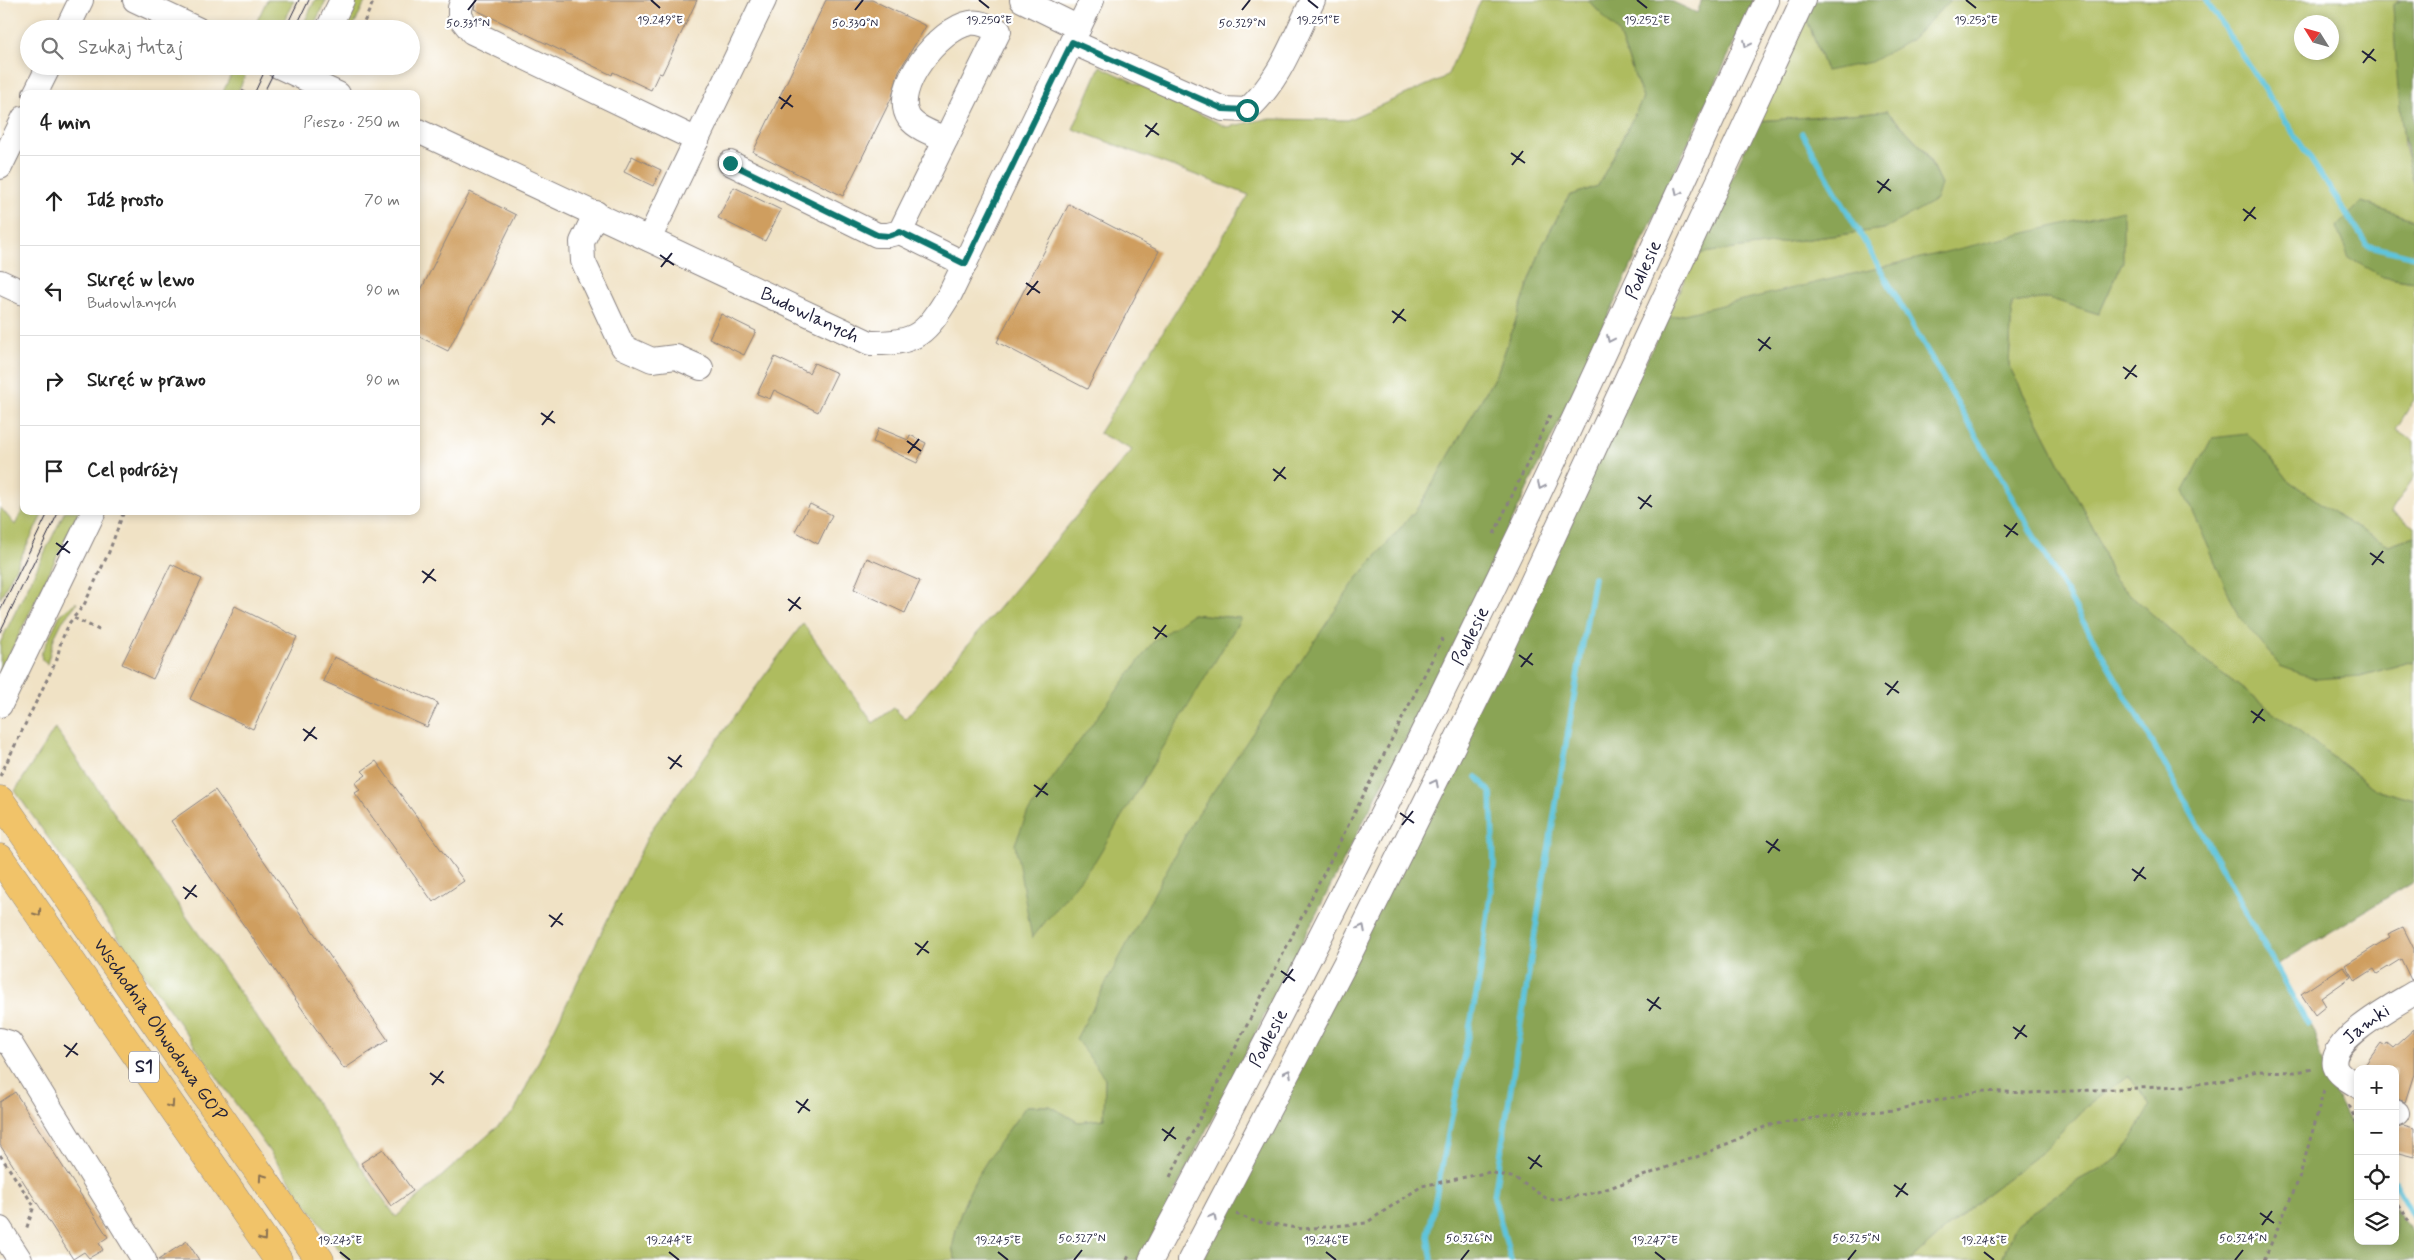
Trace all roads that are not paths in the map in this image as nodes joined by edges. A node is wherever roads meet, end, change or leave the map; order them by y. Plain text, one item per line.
1 (81, 0) edge
2 (135, 0) edge
3 (342, 0) edge
4 (464, 0) edge
5 (764, 0) edge
6 (1022, 0) edge
7 (1092, 0) edge
8 (1313, 0) edge
9 (1767, 0) edge
10 (1803, 0) edge
11 (71, 20) edge
12 (178, 20) edge
13 (332, 20) edge
14 (1076, 35) junction
15 (45, 75) edge
16 (303, 79) edge
17 (38, 90) edge
18 (329, 90) edge
19 (20, 126) edge
20 (420, 132) edge
21 (946, 139) junction
22 (697, 140) junction
23 (730, 163) dead end
24 (0, 167) edge
25 (596, 214) junction
26 (900, 232) junction
27 (649, 239) junction
28 (965, 264) junction
29 (0, 282) edge
30 (20, 291) edge
31 (701, 368) dead end
32 (92, 515) edge
33 (0, 705) edge
34 (0, 800) edge
35 (5, 866) edge
36 (2414, 993) edge
37 (0, 1040) edge
38 (2354, 1083) edge
39 (0, 1229) edge
40 (1142, 1256) edge
41 (20, 1260) edge
42 (144, 1260) edge
43 (161, 1260) edge
44 (278, 1260) edge
45 (320, 1260) edge
46 (1190, 1260) edge

1 - 11 street
2 - 12 street
3 - 13 street
4 - 22 street
5 - 22 street
6 - 14 street
7 - 14 street, Budowlanych
8 - 14 street
9 -> 40 street, Podlesie
46 -> 10 street, Podlesie
14 - 28 street, Budowlanych
15 - 17 street
16 - 18 street
19 - 24 street
20 - 25 street, Budowlanych
21 - 21 street
21 - 26 street
22 - 27 street
23 - 26 street
25 - 27 street, Budowlanych
25 - 31 street
26 - 28 street
27 - 28 street, Budowlanych
29 - 30 street
32 - 33 street
45 -> 34 highway, Wschodnia Obwodowa GOP / S1
35 -> 44 highway, Wschodnia Obwodowa GOP / S1
36 - 38 street, Jamki
37 - 42 street
39 - 41 street
42 - 43 street

